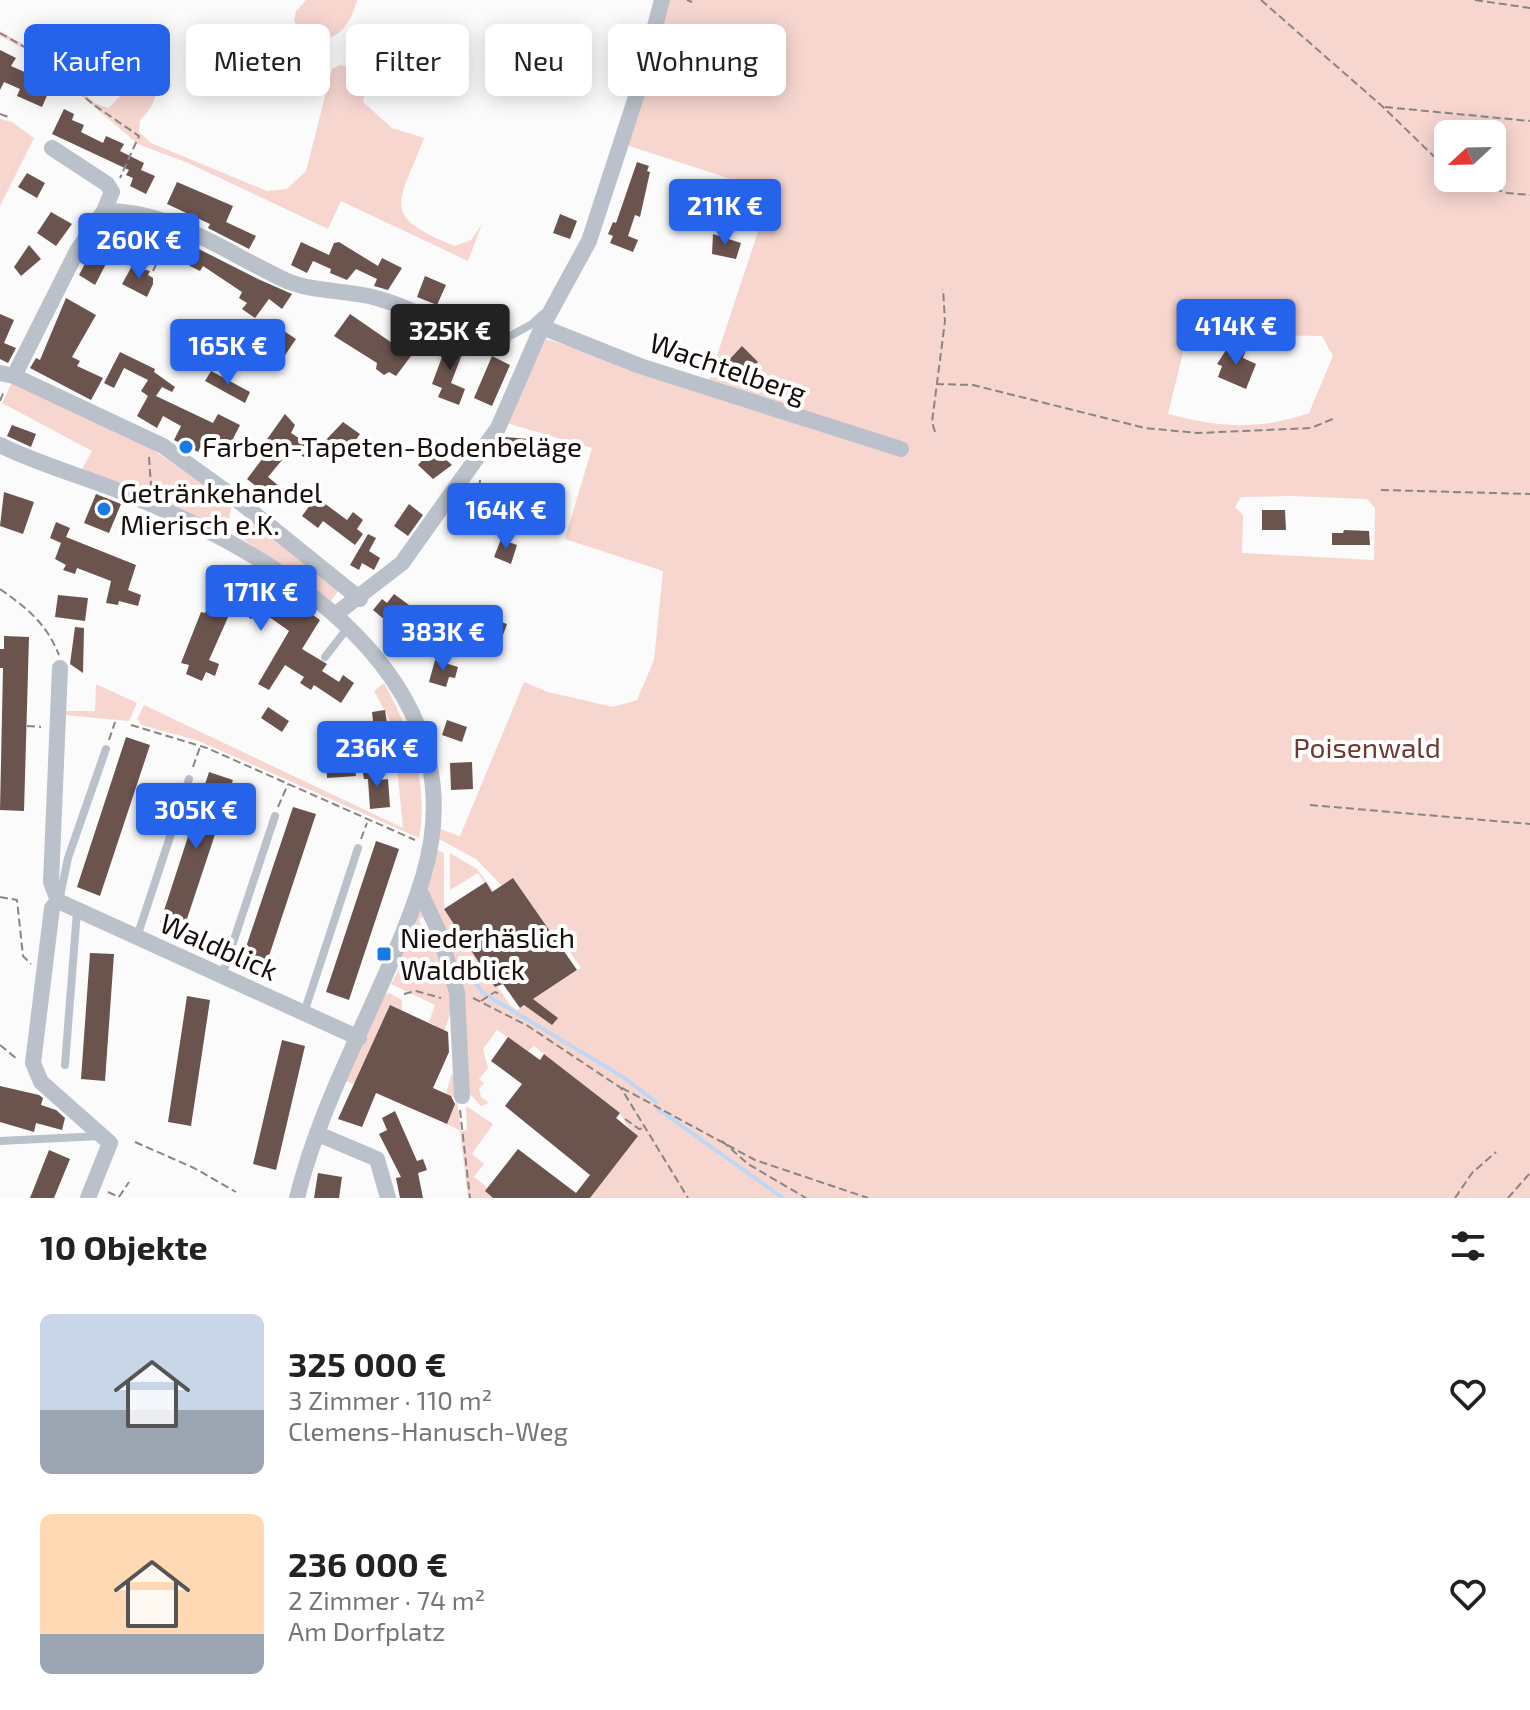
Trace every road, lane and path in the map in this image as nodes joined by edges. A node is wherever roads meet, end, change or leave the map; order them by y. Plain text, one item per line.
1 (662, 0) edge
2 (687, 0) edge
3 (1261, 0) edge
4 (1475, 0) edge
5 (692, 2) edge
6 (1530, 8) edge
7 (0, 33) edge
8 (1383, 107) junction
9 (0, 114) edge
10 (11, 118) dead end
11 (1530, 121) edge
12 (52, 148) dead end
13 (1434, 156) edge
14 (112, 192) junction
15 (1504, 192) edge
16 (1530, 195) edge
17 (104, 211) junction
18 (155, 226) dead end
19 (172, 232) dead end
20 (140, 266) dead end
21 (153, 271) dead end
22 (943, 289) dead end
23 (557, 299) junction
24 (542, 327) junction
25 (503, 340) joint
26 (7, 374) edge
27 (936, 384) junction
28 (1335, 418) dead end
29 (935, 432) dead end
30 (146, 437) junction
31 (1, 449) edge
32 (901, 449) dead end
33 (479, 458) junction
34 (152, 483) junction
35 (1381, 490) dead end
36 (203, 494) dead end
37 (1530, 494) edge
38 (145, 503) junction
39 (497, 514) dead end
40 (0, 589) edge
41 (360, 599) junction
42 (342, 620) junction
43 (325, 657) dead end
44 (60, 668) joint
45 (115, 722) dead end
46 (131, 725) dead end
47 (27, 726) dead end
48 (39, 726) dead end
49 (201, 745) junction
50 (106, 749) joint
51 (189, 779) joint
52 (288, 784) junction
53 (1310, 805) dead end
54 (275, 816) joint
55 (368, 821) junction
56 (1530, 824) edge
57 (421, 843) dead end
58 (358, 848) joint
59 (419, 889) junction
60 (0, 897) edge
61 (58, 901) junction
62 (77, 910) junction
63 (455, 929) dead end
64 (462, 932) dead end
65 (136, 938) junction
66 (27, 963) dead end
67 (222, 977) junction
68 (404, 994) dead end
69 (502, 995) dead end
70 (458, 998) junction
71 (480, 1002) junction
72 (303, 1014) junction
73 (359, 1038) junction
74 (0, 1045) edge
75 (65, 1065) dead end
76 (34, 1071) junction
77 (621, 1088) junction
78 (462, 1096) joint
79 (625, 1119) dead end
80 (647, 1128) junction
81 (318, 1134) junction
82 (100, 1136) junction
83 (718, 1138) junction
84 (0, 1141) edge
85 (135, 1142) dead end
86 (1496, 1152) dead end
87 (1530, 1173) edge
88 (129, 1182) dead end
89 (236, 1192) dead end
90 (804, 1197) edge
91 (88, 1198) edge
92 (118, 1198) edge
93 (297, 1198) edge
94 (388, 1198) edge
95 (470, 1198) edge
96 (688, 1198) edge
97 (868, 1198) edge
98 (1455, 1198) edge
99 (1508, 1198) edge

1 - 23 street
2 - 5 path
3 - 8 path
4 - 6 path
7 - 14 path
8 - 11 path
8 - 13 path
9 - 10 path
12 - 14 street
14 - 17 street
15 - 16 path
17 - 25 street
17 - 26 street
18 - 20 path
19 - 21 path
22 - 27 path
23 - 24 street
23 - 25 lane
24 - 32 street, Wachtelberg
24 - 33 street
26 - 30 street
27 - 28 path
27 - 29 path
30 - 34 path
30 - 41 street
31 - 38 street
33 - 39 path
33 - 41 street
34 - 36 path
34 - 38 path
35 - 37 path
38 - 42 street
40 - 44 path
41 - 42 street
42 - 43 lane
42 - 59 street
44 - 61 street
45 - 50 path
46 - 49 path
47 - 48 path
49 - 51 path
49 - 52 path
50 - 61 lane
51 - 65 lane
52 - 54 path
52 - 55 path
53 - 56 path
54 - 67 lane
55 - 57 path
55 - 58 path
58 - 72 lane
59 - 70 street
59 - 73 street
60 - 66 path
61 - 62 street, Waldblick
61 - 76 street
62 - 65 street, Waldblick
62 - 75 lane
63 - 64 path
65 - 67 street, Waldblick
67 - 72 street, Waldblick
68 - 70 path
69 - 71 path
70 - 71 path
70 - 78 street
71 - 77 path
72 - 73 street, Waldblick
73 - 81 street
74 - 76 path
76 - 82 street
77 - 80 path
77 - 83 path
78 - 95 path
79 - 80 path
80 - 96 path
81 - 93 street
81 - 94 street
82 - 84 lane
82 - 91 street
83 - 90 path
83 - 97 path
85 - 89 path
86 - 98 path
87 - 99 path
88 - 92 path

